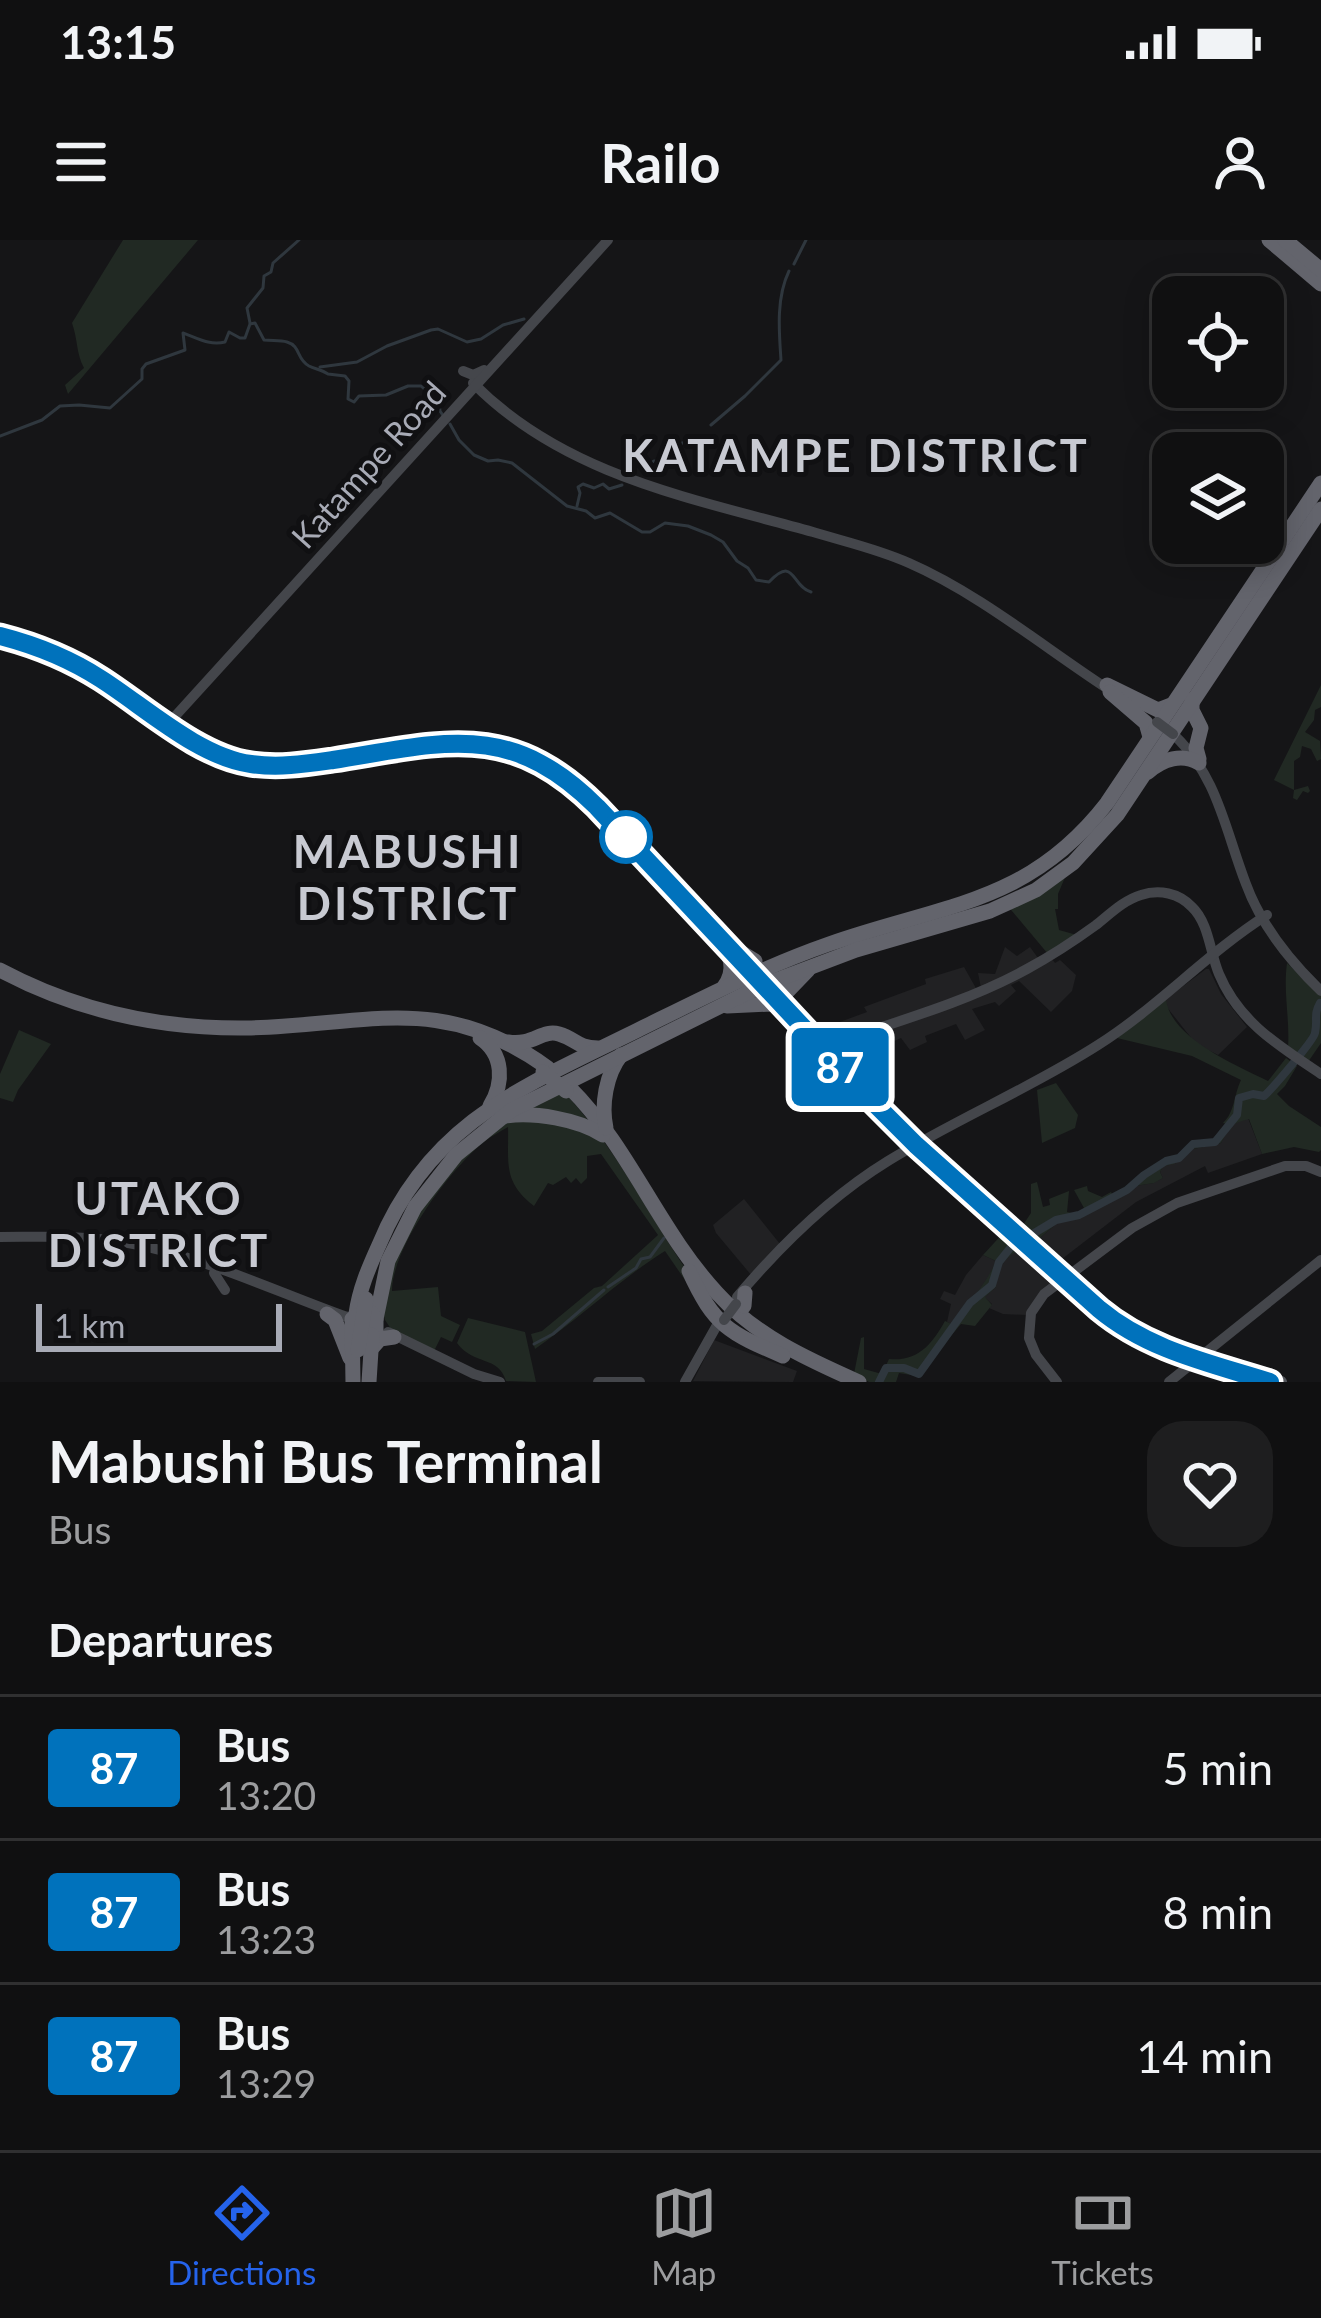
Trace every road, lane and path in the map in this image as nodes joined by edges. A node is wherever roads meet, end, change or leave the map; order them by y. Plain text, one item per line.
1 (606, 240) edge
2 (1278, 241) edge
3 (1321, 274) edge
4 (478, 384) junction
5 (1318, 499) edge
6 (0, 634) edge
7 (1215, 651) junction
8 (1106, 686) junction
9 (1192, 700) junction
10 (1171, 705) junction
11 (168, 722) junction
12 (1156, 732) junction
13 (1176, 733) junction
14 (1199, 761) junction
15 (1141, 778) junction
16 (1117, 792) junction
17 (1101, 831) junction
18 (1265, 918) junction
19 (719, 938) junction
20 (872, 940) junction
21 (851, 942) junction
22 (737, 950) joint
23 (1212, 959) junction
24 (805, 960) junction
25 (751, 966) junction
26 (0, 977) edge
27 (724, 987) junction
28 (1321, 988) edge
29 (779, 1000) junction
30 (77, 1006) junction
31 (718, 1006) junction
32 (692, 1017) junction
33 (427, 1019) junction
34 (381, 1020) junction
35 (156, 1026) junction
36 (361, 1028) dead end
37 (268, 1033) junction
38 (648, 1033) junction
39 (294, 1036) dead end
40 (478, 1036) junction
41 (502, 1040) junction
42 (825, 1047) junction
43 (601, 1048) junction
44 (621, 1055) junction
45 (544, 1066) junction
46 (582, 1074) junction
47 (1321, 1076) edge
48 (525, 1085) junction
49 (547, 1091) junction
50 (571, 1093) junction
51 (496, 1112) junction
52 (605, 1133) junction
53 (467, 1134) junction
54 (920, 1145) junction
55 (449, 1152) junction
56 (1321, 1173) edge
57 (413, 1202) junction
58 (396, 1222) junction
59 (0, 1239) edge
60 (1321, 1262) edge
61 (690, 1266) junction
62 (213, 1270) junction
63 (1067, 1279) junction
64 (233, 1285) junction
65 (738, 1299) junction
66 (327, 1311) junction
67 (365, 1323) junction
68 (720, 1323) junction
69 (394, 1336) junction
70 (801, 1359) junction
71 (1203, 1359) junction
72 (840, 1378) edge
73 (359, 1379) edge
74 (489, 1381) edge
75 (598, 1382) edge
76 (640, 1382) edge
77 (687, 1382) edge
78 (859, 1382) edge
79 (1059, 1382) edge
80 (1172, 1382) edge
81 (1270, 1382) edge
82 (1281, 1382) edge

1 - 4 main road, Katampe Road
2 - 3 highway
4 - 4 main road
4 - 8 main road
4 - 11 main road, Katampe Road
5 - 7 highway
5 - 7 highway
6 - 11 main road
7 - 9 highway
7 - 10 highway
7 - 16 highway
7 - 17 highway
8 - 10 highway
8 - 12 highway
9 - 13 highway
9 - 14 highway
10 - 12 highway
11 - 19 main road
11 - 22 main road
12 - 13 highway
12 - 15 highway
12 - 16 highway
13 - 14 main road
14 - 15 highway
14 - 18 main road
14 - 18 main road
15 - 17 highway
16 - 21 highway
17 - 20 highway
17 - 21 highway
18 - 23 main road
18 - 28 main road
19 - 25 main road
19 - 27 highway
20 - 21 highway
20 - 32 highway
21 - 24 highway
21 - 38 highway
22 - 25 highway
23 - 42 main road
23 - 47 main road
23 - 54 main road
23 - 54 main road
24 - 25 highway
24 - 27 highway
24 - 29 highway
24 - 31 highway
25 - 29 main road, bridge
26 - 30 highway
27 - 38 highway
29 - 31 highway
29 - 42 main road
30 - 35 highway
30 - 35 highway
31 - 32 highway
32 - 38 highway
33 - 34 highway
33 - 34 highway
33 - 41 highway
34 - 35 highway
34 - 36 highway
34 - 37 highway
34 - 40 highway
35 - 37 highway
37 - 39 highway
38 - 43 highway
38 - 44 highway
38 - 55 highway
40 - 45 highway
40 - 51 highway
41 - 43 highway
41 - 45 highway
42 - 54 main road
43 - 45 highway
44 - 46 highway
44 - 52 highway
45 - 48 highway
45 - 48 highway
45 - 50 highway, bridge
46 - 49 highway
46 - 50 highway
48 - 51 highway
49 - 50 highway
49 - 51 highway
50 - 52 highway
51 - 52 highway
51 - 53 highway
52 - 61 highway
53 - 55 highway
53 - 58 highway
54 - 63 main road
54 - 65 main road
55 - 57 highway
55 - 58 highway
56 - 63 main road
57 - 58 highway
57 - 67 highway
58 - 67 highway
59 - 62 main road
60 - 71 main road
61 - 65 highway
61 - 68 highway
61 - 70 highway
62 - 64 main road
62 - 64 main road
62 - 64 main road
63 - 71 main road
63 - 79 main road
64 - 66 main road
65 - 68 main road, bridge
65 - 70 highway
66 - 67 highway
66 - 73 highway
67 - 69 highway
67 - 69 highway
67 - 73 highway
68 - 70 highway
68 - 77 main road
69 - 74 main road
70 - 72 highway
71 - 80 main road
71 - 81 main road
71 - 82 main road
72 - 78 highway
75 - 76 main road

